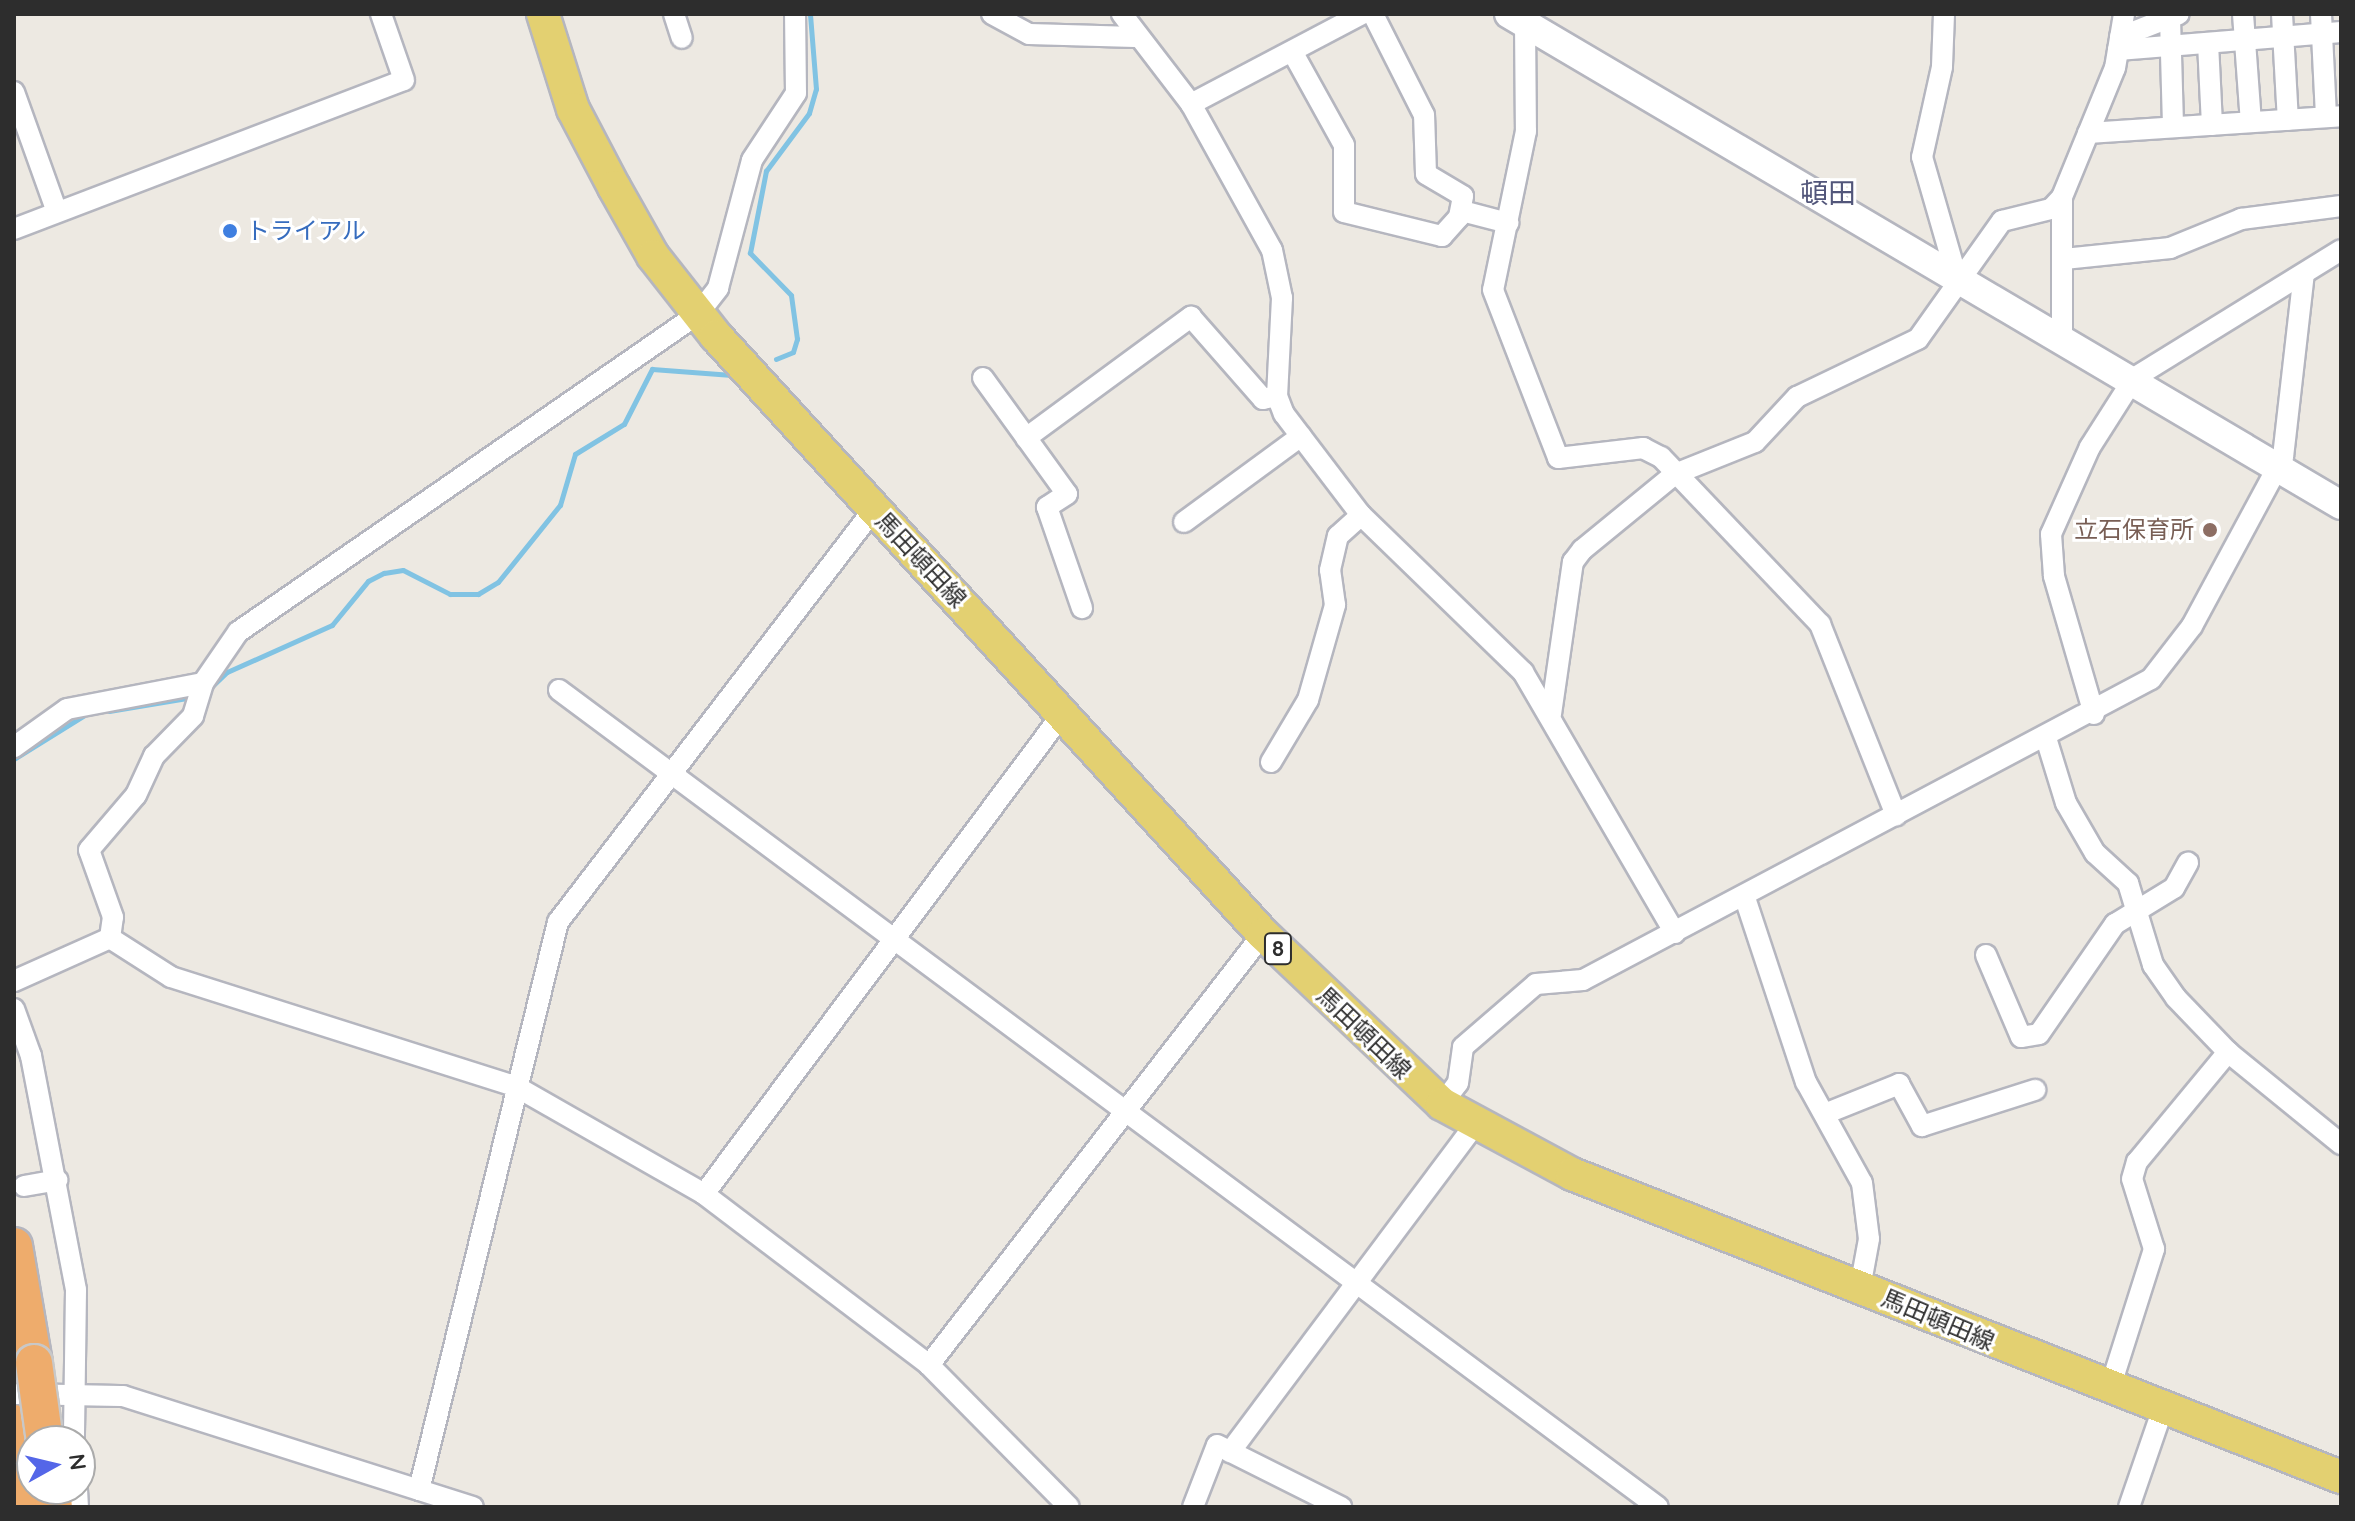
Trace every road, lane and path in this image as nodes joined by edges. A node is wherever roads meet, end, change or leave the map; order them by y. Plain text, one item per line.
1 (381, 14) edge
2 (543, 14) edge
3 (674, 14) edge
4 (795, 14) edge
5 (992, 14) edge
6 (1122, 14) edge
7 (1362, 14) edge
8 (1373, 14) edge
9 (1944, 14) edge
10 (2124, 14) edge
11 (2243, 14) edge
12 (2282, 14) edge
13 (2174, 16) edge
14 (1517, 18) edge
15 (2328, 27) edge
16 (1135, 37) junction
17 (2283, 37) junction
18 (682, 38) dead end
19 (2246, 40) junction
20 (2119, 43) junction
21 (2208, 43) junction
22 (2171, 46) junction
23 (1293, 53) junction
24 (14, 92) edge
25 (1191, 104) junction
26 (2334, 116) edge
27 (2288, 120) junction
28 (2251, 122) junction
29 (2212, 125) junction
30 (2173, 127) junction
31 (2088, 133) junction
32 (2062, 197) junction
33 (2341, 206) edge
34 (1462, 211) junction
35 (57, 212) junction
36 (1508, 223) junction
37 (14, 229) edge
38 (2341, 250) edge
39 (2064, 259) junction
40 (2304, 274) junction
41 (1957, 278) junction
42 (698, 314) junction
43 (2062, 335) junction
44 (983, 378) dead end
45 (2134, 378) junction
46 (1277, 396) junction
47 (1301, 436) junction
48 (1026, 438) junction
49 (2277, 467) junction
50 (1675, 474) junction
51 (2341, 505) edge
52 (874, 509) junction
53 (1361, 515) junction
54 (1184, 522) dead end
55 (1082, 608) dead end
56 (201, 690) junction
57 (559, 690) dead end
58 (1063, 713) junction
59 (1551, 714) junction
60 (2094, 714) junction
61 (2046, 738) junction
62 (14, 747) edge
63 (1271, 762) dead end
64 (670, 773) junction
65 (1896, 815) junction
66 (2188, 863) dead end
67 (1745, 898) junction
68 (2133, 910) junction
69 (1675, 933) junction
70 (1263, 934) junction
71 (110, 938) junction
72 (893, 940) junction
73 (1986, 955) dead end
74 (14, 981) edge
75 (14, 1009) edge
76 (2228, 1052) junction
77 (515, 1086) junction
78 (2035, 1090) dead end
79 (1442, 1104) junction
80 (1123, 1112) junction
81 (1827, 1113) junction
82 (1475, 1125) junction
83 (2341, 1144) edge
84 (57, 1180) junction
85 (24, 1186) dead end
86 (704, 1194) junction
87 (14, 1246) edge
88 (1355, 1286) junction
89 (1860, 1288) junction
90 (929, 1365) junction
91 (2110, 1388) junction
92 (14, 1394) edge
93 (70, 1394) junction
94 (2163, 1408) junction
95 (14, 1423) edge
96 (43, 1425) edge
97 (73, 1425) edge
98 (1230, 1452) junction
99 (2341, 1477) edge
100 (419, 1490) junction
101 (26, 1507) edge
102 (473, 1507) edge
103 (1069, 1507) edge
104 (1193, 1507) edge
105 (1341, 1507) edge
106 (1658, 1507) edge
107 (2129, 1507) edge

1 - 35 street
2 - 42 main road, 馬田頓田線 / 8
3 - 18 street
4 - 42 street
5 - 16 street
6 - 16 street
7 - 23 street
8 - 34 street
9 - 41 street
10 - 20 street
11 - 19 street
12 - 17 street
13 - 20 street
13 - 22 street
14 - 36 street
14 - 41 street
15 - 17 street
15 - 26 street
16 - 25 street
17 - 19 street
17 - 27 street
19 - 21 street
19 - 28 street
20 - 22 street
20 - 31 street
21 - 22 street
21 - 29 street
22 - 30 street
23 - 25 street
23 - 34 street
24 - 35 street
25 - 46 street
26 - 27 street
27 - 28 street
28 - 29 street
29 - 30 street
30 - 31 street
31 - 32 street
32 - 39 street
32 - 41 street
33 - 39 street
34 - 36 street
35 - 37 street
36 - 50 street
38 - 40 street
39 - 43 street
40 - 45 street
40 - 49 street
41 - 43 street
41 - 50 street
42 - 52 main road, 馬田頓田線 / 8
42 - 56 street
43 - 45 street
44 - 48 street
45 - 49 street
45 - 60 street
46 - 47 street
46 - 48 street
47 - 53 street
47 - 54 street
48 - 55 street
49 - 51 street
49 - 60 street
50 - 59 street
50 - 65 street
52 - 58 main road, 馬田頓田線 / 8
52 - 64 street
53 - 59 street
53 - 63 street
56 - 62 street
56 - 71 street
57 - 64 street
58 - 70 main road, 馬田頓田線 / 8
58 - 72 street
59 - 69 street
60 - 61 street
61 - 65 street
61 - 68 street
64 - 72 street
64 - 77 street
65 - 67 street
66 - 68 street
67 - 69 street
67 - 81 street
68 - 73 street
68 - 76 street
69 - 79 street
70 - 79 main road, 馬田頓田線 / 8
70 - 80 street
71 - 74 street
71 - 77 street
72 - 80 street
72 - 86 street
75 - 84 street
76 - 83 street
76 - 91 street
77 - 86 street
77 - 100 street
78 - 81 street
79 - 82 main road, 馬田頓田線 / 8
80 - 88 street
80 - 90 street
81 - 89 street
82 - 88 street
82 - 89 main road, 馬田頓田線 / 8
84 - 85 street
84 - 93 street
86 - 90 street
87 - 96 highway, bridge
88 - 98 street
88 - 106 street
89 - 91 main road, 馬田頓田線 / 8
90 - 103 street
91 - 94 main road, 馬田頓田線 / 8
92 - 93 street
93 - 97 street
93 - 100 street
94 - 99 main road, 馬田頓田線 / 8
94 - 107 street
95 - 101 highway
98 - 104 street
98 - 105 street
100 - 102 street

